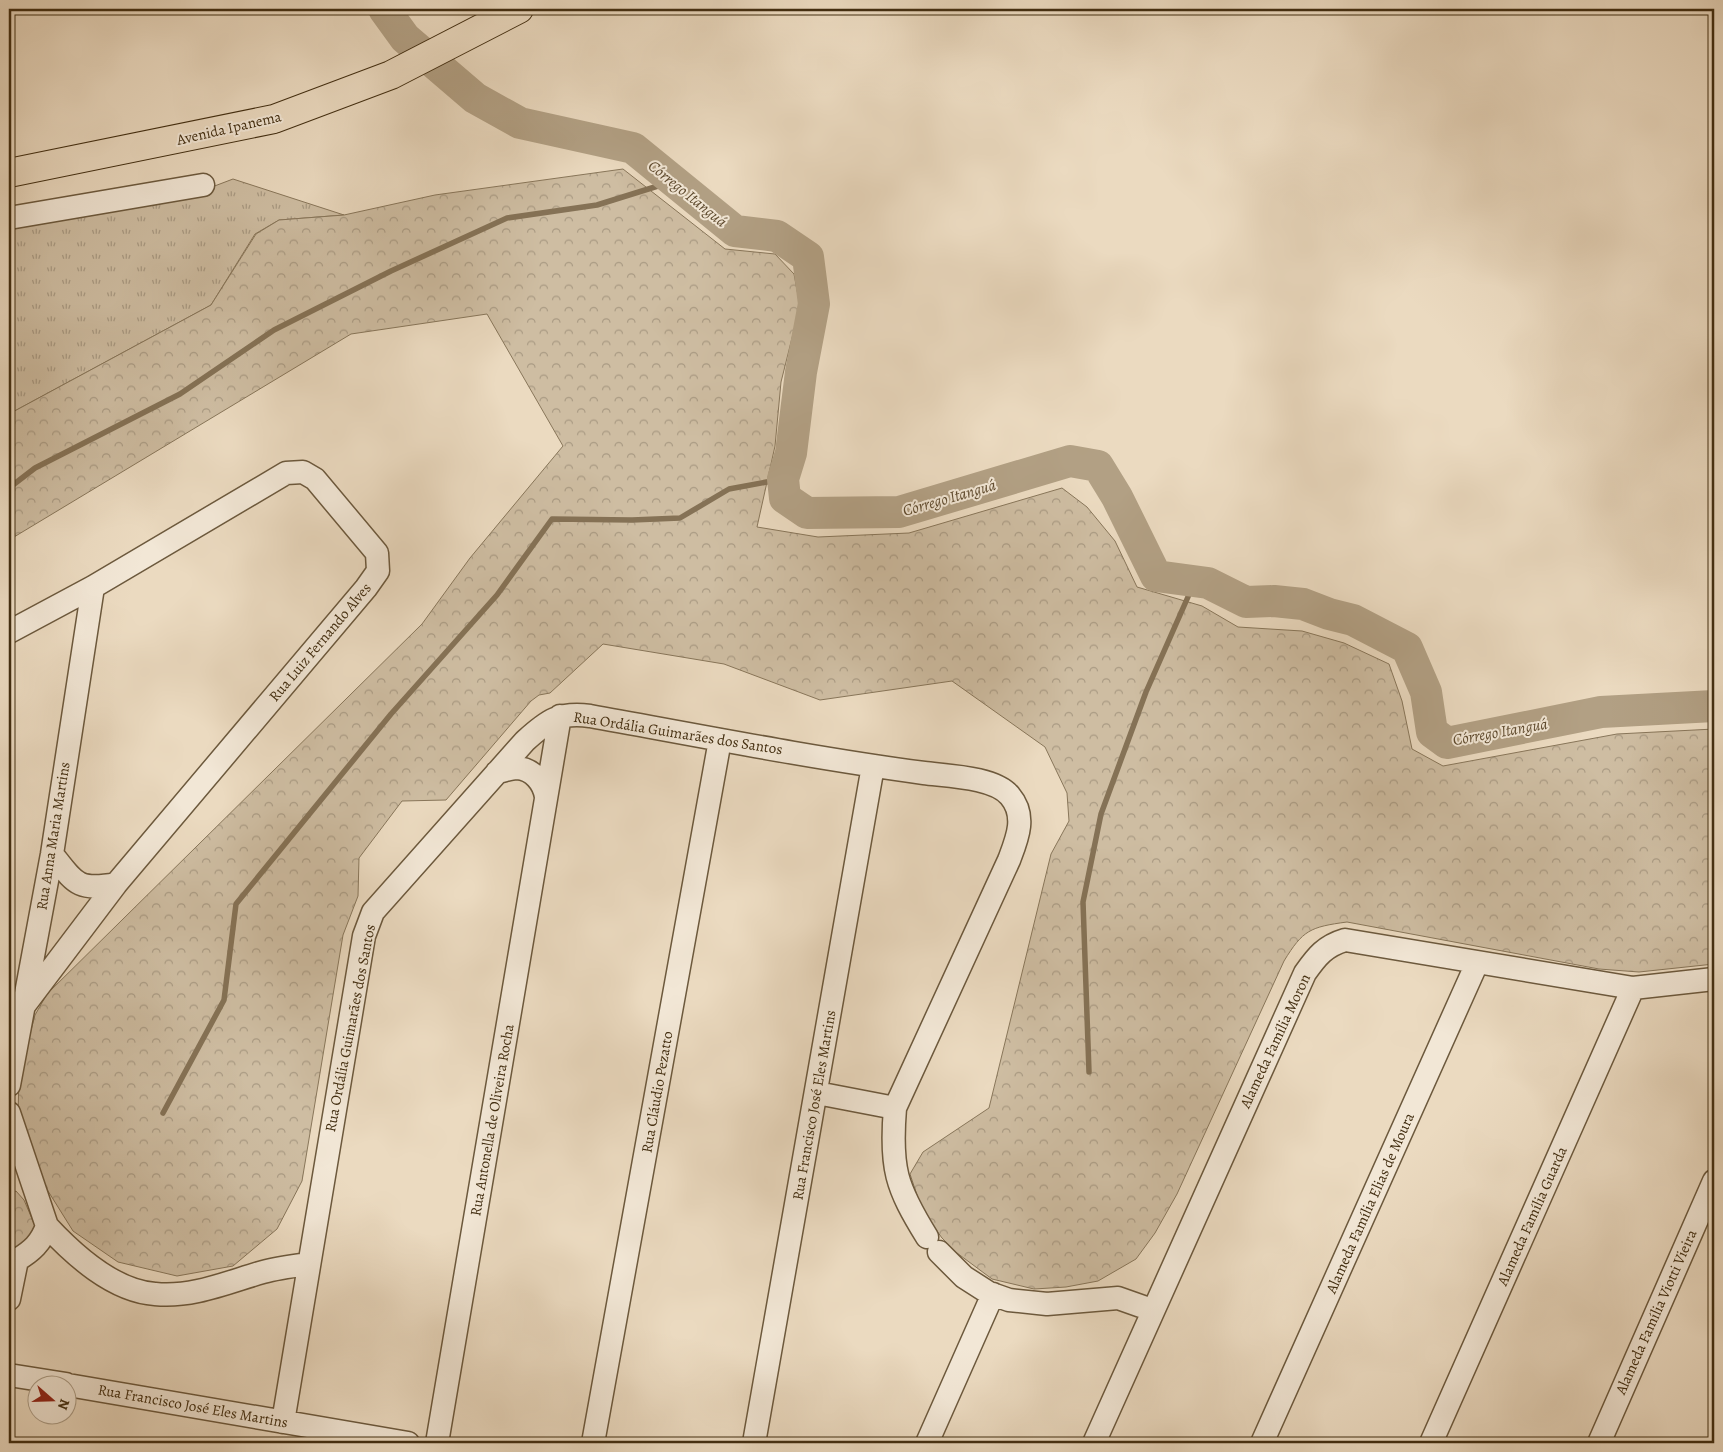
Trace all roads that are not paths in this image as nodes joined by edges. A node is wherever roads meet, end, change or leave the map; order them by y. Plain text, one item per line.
1 (519, 9) edge
2 (9, 173) edge
3 (203, 185) dead end
4 (9, 218) edge
5 (93, 587) junction
6 (9, 632) edge
7 (560, 716) junction
8 (720, 740) junction
9 (873, 766) junction
10 (498, 772) junction
11 (546, 797) junction
12 (52, 854) junction
13 (116, 884) junction
14 (1477, 963) junction
15 (1714, 979) edge
16 (1633, 988) junction
17 (24, 1007) junction
18 (9, 1085) edge
19 (817, 1093) junction
20 (895, 1108) junction
21 (9, 1114) edge
22 (1714, 1181) edge
23 (47, 1226) junction
24 (80, 1256) junction
25 (19, 1257) edge
26 (308, 1264) junction
27 (993, 1294) junction
28 (9, 1299) edge
29 (1152, 1310) junction
30 (9, 1375) edge
31 (28, 1378) edge
32 (78, 1387) edge
33 (283, 1422) junction
34 (408, 1443) edge
35 (437, 1443) edge
36 (593, 1443) edge
37 (754, 1443) edge
38 (927, 1443) edge
39 (1094, 1443) edge
40 (1262, 1443) edge
41 (1431, 1443) edge
42 (1599, 1443) edge

1 - 2 main road, Avenida Ipanema
3 - 4 street
5 - 6 street, Rua Luiz Fernando Alves
5 - 12 street, Rua Anna Maria Martins
5 - 13 street, Rua Luiz Fernando Alves
7 - 8 street, Rua Ordália Guimarães dos Santos
7 - 10 street, Rua Ordália Guimarães dos Santos
7 - 11 street, Rua Antonella de Oliveira Rocha
8 - 9 street, Rua Ordália Guimarães dos Santos
8 - 36 street, Rua Cláudio Pezatto
9 - 19 street, Rua Francisco José Eles Martins
9 - 20 street, Rua Ordália Guimarães dos Santos
10 - 11 street
10 - 26 street, Rua Ordália Guimarães dos Santos
11 - 35 street, Rua Antonella de Oliveira Rocha
12 - 13 street
12 - 17 street, Rua Anna Maria Martins
13 - 17 street, Rua Luiz Fernando Alves
14 - 16 street, Alameda Família Moron
14 - 29 street, Alameda Família Moron
14 - 40 street, Alameda Família Elias de Moura
15 - 16 street, Alameda Família Moron
16 - 41 street, Alameda Família Guarda
17 - 18 street, Rua Anna Maria Martins
19 - 20 street
19 - 37 street, Rua Francisco José Eles Martins
20 - 27 street, Rua Ordália Guimarães dos Santos
21 - 23 street
22 - 42 street, Alameda Família Viotti Vieira
23 - 24 street
23 - 25 street
24 - 25 street
24 - 26 street
25 - 28 street
26 - 33 street, Rua Ordália Guimarães dos Santos
27 - 29 street, Rua Ordália Guimarães dos Santos
27 - 38 street
29 - 39 street, Alameda Família Moron
30 - 31 street, Rua Francisco José Eles Martins
32 - 33 street, Rua Francisco José Eles Martins
33 - 34 street, Rua Francisco José Eles Martins

